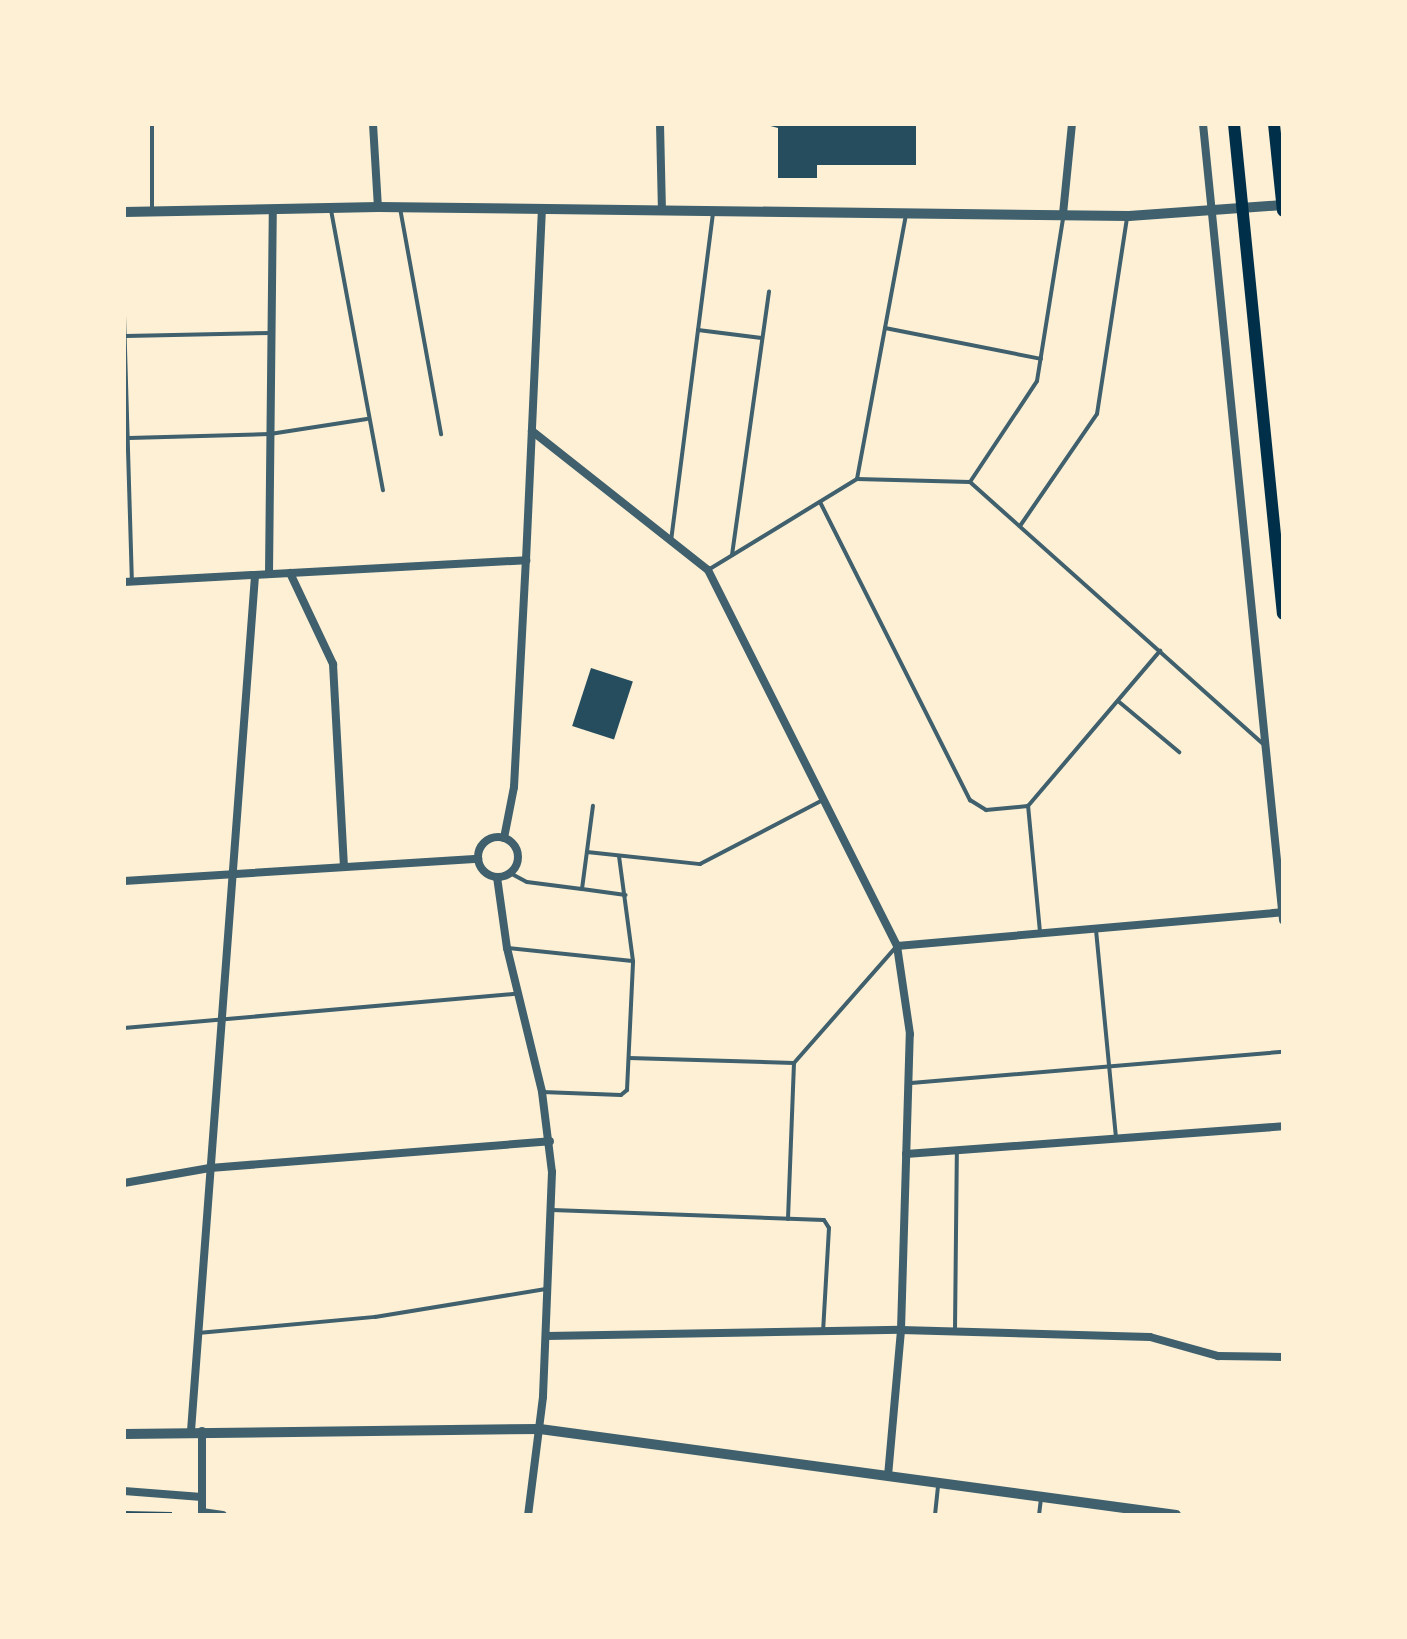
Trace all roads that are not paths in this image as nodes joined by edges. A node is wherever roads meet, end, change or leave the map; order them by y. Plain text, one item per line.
1 (152, 124) edge
2 (373, 124) edge
3 (660, 124) edge
4 (1072, 124) edge
5 (1203, 124) edge
6 (1234, 124) edge
7 (1274, 124) edge
8 (378, 207) junction
9 (400, 207) junction
10 (1283, 207) edge
11 (330, 208) junction
12 (273, 209) junction
13 (542, 209) junction
14 (1243, 209) junction
15 (662, 210) junction
16 (713, 210) junction
17 (152, 211) junction
18 (124, 212) edge
19 (1213, 212) junction
20 (907, 213) junction
21 (1063, 214) junction
22 (1127, 215) junction
23 (769, 292) dead end
24 (124, 315) edge
25 (885, 328) junction
26 (698, 330) junction
27 (272, 333) junction
28 (124, 336) edge
29 (762, 338) junction
30 (1041, 359) junction
31 (367, 419) junction
32 (532, 431) junction
33 (270, 434) junction
34 (441, 434) dead end
35 (129, 438) junction
36 (857, 479) junction
37 (970, 482) junction
38 (383, 490) dead end
39 (820, 502) junction
40 (1020, 526) junction
41 (671, 541) junction
42 (732, 556) junction
43 (526, 560) junction
44 (708, 570) junction
45 (290, 573) junction
46 (269, 574) junction
47 (255, 575) junction
48 (128, 582) edge
49 (1283, 614) edge
50 (1160, 651) junction
51 (1118, 701) junction
52 (1266, 746) junction
53 (1179, 752) dead end
54 (823, 800) junction
55 (593, 806) dead end
56 (1028, 806) junction
57 (504, 838) junction
58 (587, 852) junction
59 (619, 856) junction
60 (478, 859) junction
61 (344, 867) junction
62 (510, 873) junction
63 (232, 874) junction
64 (497, 877) junction
65 (124, 881) edge
66 (582, 889) junction
67 (626, 895) junction
68 (1282, 912) edge
69 (1283, 920) edge
70 (1096, 929) junction
71 (1041, 933) junction
72 (897, 946) junction
73 (507, 948) junction
74 (633, 961) junction
75 (519, 994) junction
76 (222, 1019) junction
77 (124, 1028) edge
78 (1283, 1052) edge
79 (629, 1058) junction
80 (794, 1063) junction
81 (1109, 1066) junction
82 (908, 1083) junction
83 (542, 1092) junction
84 (1283, 1126) edge
85 (1116, 1138) junction
86 (550, 1141) junction
87 (957, 1151) junction
88 (906, 1154) junction
89 (210, 1168) junction
90 (124, 1183) edge
91 (552, 1210) junction
92 (788, 1219) junction
93 (548, 1289) junction
94 (901, 1330) junction
95 (823, 1331) junction
96 (955, 1332) junction
97 (198, 1333) junction
98 (546, 1336) junction
99 (1283, 1357) edge
100 (540, 1429) junction
101 (197, 1431) junction
102 (124, 1434) edge
103 (888, 1476) junction
104 (938, 1483) junction
105 (124, 1491) edge
106 (202, 1497) junction
107 (1041, 1497) junction
108 (202, 1514) edge
109 (223, 1515) edge
110 (528, 1515) edge
111 (935, 1515) edge
112 (1039, 1515) edge
113 (1175, 1515) edge

1 - 17 lane
2 - 8 street
3 - 15 street
4 - 21 street
5 - 19 street
6 - 14 highway
7 - 10 highway
8 - 9 street
8 - 11 street
9 - 13 street
9 - 34 lane
10 - 14 street
11 - 12 street
11 - 31 lane
12 - 17 street
12 - 27 street
13 - 15 street
13 - 32 street
14 - 19 street
14 - 49 highway
15 - 16 street
16 - 20 street
16 - 26 lane
17 - 18 street
19 - 22 street
19 - 52 street
20 - 21 street
20 - 25 lane
21 - 22 street
21 - 30 lane
22 - 40 lane
23 - 29 lane
24 - 28 lane
25 - 30 lane
25 - 36 lane
26 - 29 lane
26 - 41 lane
27 - 28 lane
27 - 33 street
28 - 35 lane
29 - 42 lane
30 - 37 lane
31 - 33 lane
31 - 38 lane
32 - 41 street
32 - 43 street
33 - 35 lane
33 - 46 street
35 - 48 lane
36 - 37 lane
36 - 39 lane
37 - 40 lane
39 - 42 lane
39 - 56 lane
40 - 50 lane
41 - 44 street
42 - 44 lane
43 - 45 street
43 - 57 street
44 - 54 street
45 - 46 street
45 - 61 street
46 - 47 street
47 - 48 street
47 - 63 street
50 - 51 lane
50 - 52 lane
51 - 53 lane
51 - 56 lane
52 - 68 street
54 - 59 lane
54 - 72 street
55 - 58 lane
56 - 71 lane
57 - 60 street
57 - 62 street
58 - 59 lane
58 - 66 lane
59 - 67 lane
60 - 61 street
60 - 64 street
61 - 63 street
62 - 64 street
62 - 66 lane
63 - 65 street
63 - 76 street
64 - 73 street
66 - 67 lane
67 - 74 lane
68 - 69 street
68 - 70 street
70 - 71 street
70 - 81 lane
71 - 72 street
72 - 80 lane
72 - 82 street
73 - 74 lane
73 - 75 street
74 - 79 lane
75 - 76 lane
75 - 83 street
76 - 77 lane
76 - 89 street
78 - 81 lane
79 - 80 lane
79 - 83 lane
80 - 92 lane
81 - 82 lane
81 - 85 lane
82 - 88 street
83 - 86 street
84 - 85 street
85 - 87 street
86 - 89 street
86 - 91 street
87 - 88 street
87 - 96 lane
88 - 94 street
89 - 90 street
89 - 97 street
91 - 92 lane
91 - 93 street
92 - 95 lane
93 - 97 lane
93 - 98 street
94 - 95 street
94 - 96 street
94 - 103 street
95 - 98 street
96 - 99 street
97 - 101 street
98 - 100 street
100 - 101 street
100 - 103 street
100 - 110 street
101 - 102 street
101 - 106 street
103 - 104 street
104 - 107 street
104 - 111 lane
105 - 106 street
106 - 108 street
107 - 112 lane
107 - 113 street
108 - 109 street

